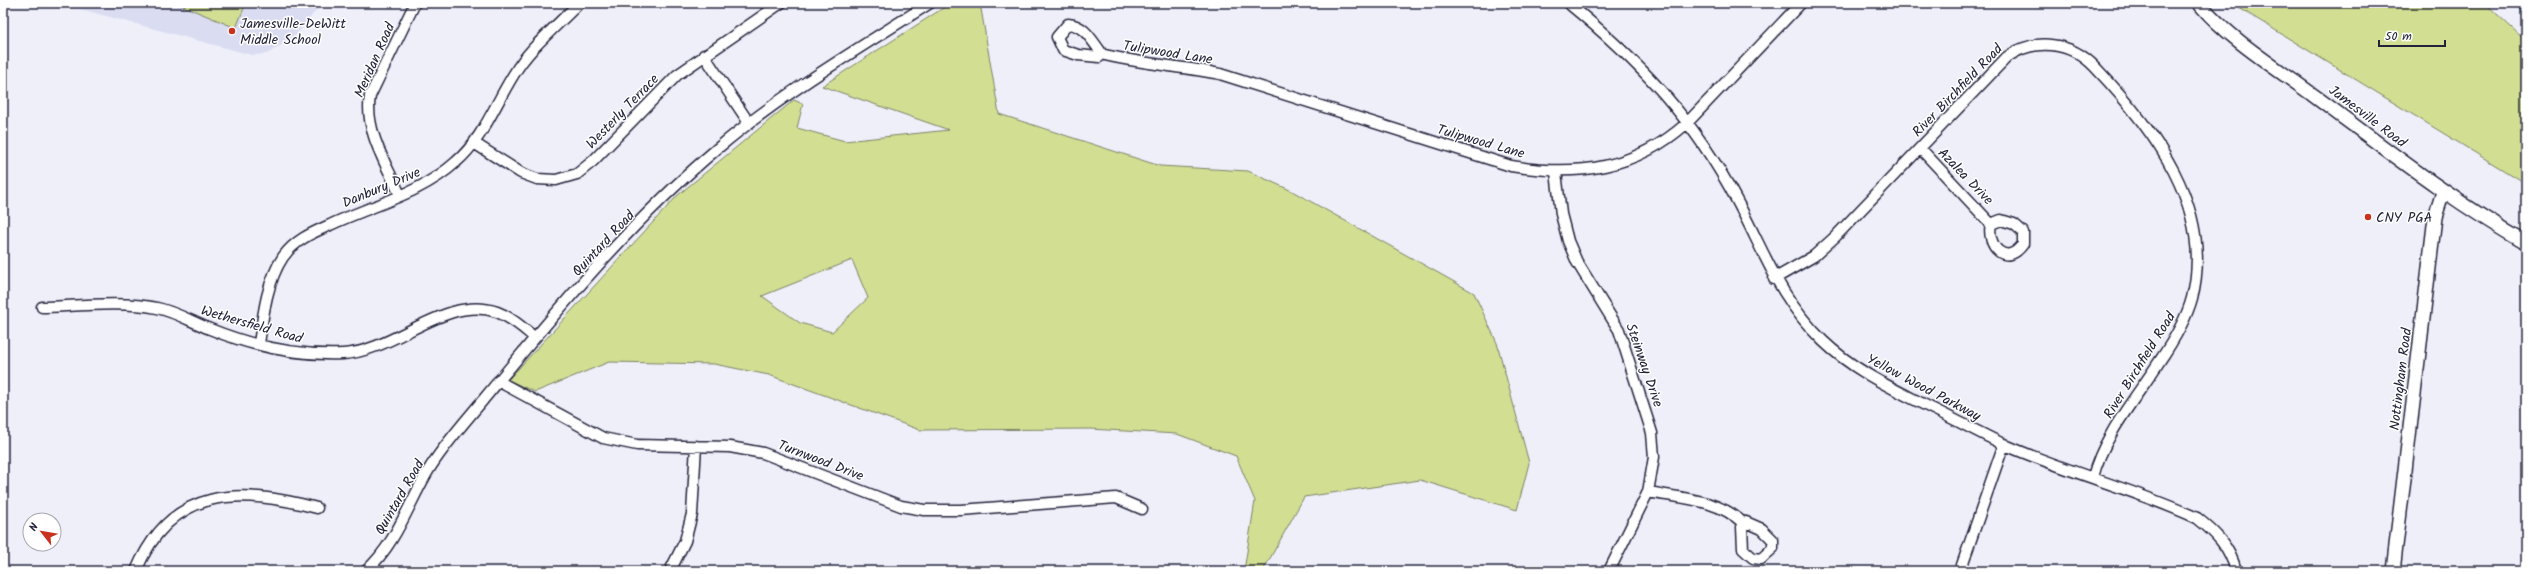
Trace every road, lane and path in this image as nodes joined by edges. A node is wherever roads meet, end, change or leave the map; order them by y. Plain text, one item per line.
1 (415, 3) edge
2 (579, 3) edge
3 (781, 3) edge
4 (930, 3) edge
5 (1568, 3) edge
6 (1801, 3) edge
7 (2199, 3) edge
8 (1101, 54) dead end
9 (704, 55) junction
10 (749, 123) junction
11 (1687, 123) junction
12 (474, 143) junction
13 (1920, 148) junction
14 (1556, 172) junction
15 (2443, 192) junction
16 (400, 195) junction
17 (1992, 224) dead end
18 (2526, 243) edge
19 (1774, 279) junction
20 (42, 307) dead end
21 (534, 337) junction
22 (259, 344) junction
23 (498, 382) junction
24 (2004, 444) junction
25 (696, 446) junction
26 (2093, 477) junction
27 (1648, 492) junction
28 (317, 508) dead end
29 (1142, 509) dead end
30 (1743, 523) dead end
31 (136, 571) edge
32 (366, 571) edge
33 (670, 571) edge
34 (1609, 571) edge
35 (1960, 571) edge
36 (2236, 571) edge
37 (2393, 571) edge

1 - 16 street, Meridan Road
2 - 12 street, Danbury Drive
3 - 9 street, Westerly Terrace
4 - 10 street, Quintard Road
5 - 11 street, Yellow Wood Parkway
6 - 11 street, Tulipwood Lane
7 - 15 street, Jamesville Road
8 - 14 street, Tulipwood Lane
9 - 10 street
9 - 12 street, Westerly Terrace
10 - 21 street, Quintard Road
11 - 14 street, Tulipwood Lane
11 - 19 street, Yellow Wood Parkway
12 - 16 street, Danbury Drive
13 - 17 street, Azalea Drive
13 - 19 street, River Birchfield Road
13 - 26 street, River Birchfield Road
14 - 27 street, Steinway Drive
15 - 18 street, Jamesville Road
15 - 37 street, Nottingham Road
16 - 22 street, Danbury Drive
19 - 24 street, Yellow Wood Parkway
20 - 22 street, Wethersfield Road
21 - 22 street, Wethersfield Road
21 - 23 street, Quintard Road
23 - 25 street, Turnwood Drive
23 - 32 street, Quintard Road
24 - 26 street, Yellow Wood Parkway
24 - 35 street
25 - 29 street, Turnwood Drive
25 - 33 street
26 - 36 street, Yellow Wood Parkway
27 - 30 street
27 - 34 street, Steinway Drive
28 - 31 street

